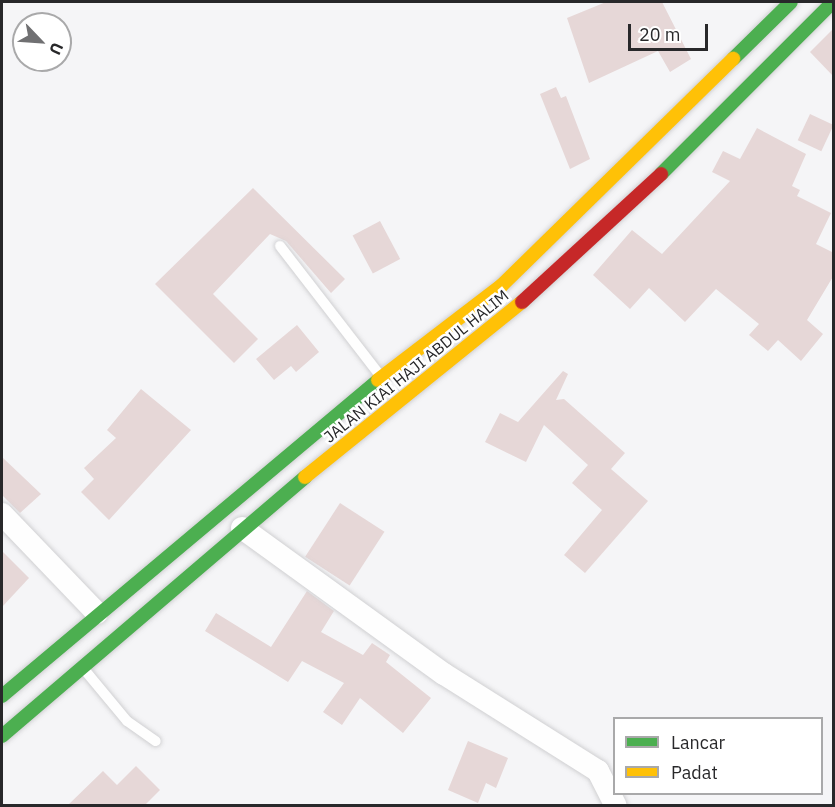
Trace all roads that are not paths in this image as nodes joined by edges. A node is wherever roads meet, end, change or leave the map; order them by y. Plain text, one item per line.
1 (791, 2) edge
2 (833, 2) edge
3 (623, 168) junction
4 (643, 191) junction
5 (280, 246) dead end
6 (382, 377) junction
7 (2, 514) edge
8 (242, 528) junction
9 (97, 614) junction
10 (81, 666) junction
11 (4, 689) edge
12 (2, 736) edge
13 (156, 741) dead end
14 (616, 806) edge

1 - 3 main road, JALAN KIAI HAJI ABDUL HALIM
2 - 4 main road, JALAN KIAI HAJI ABDUL HALIM
3 - 4 main road
3 - 6 main road, JALAN KIAI HAJI ABDUL HALIM
4 - 8 main road, JALAN KIAI HAJI ABDUL HALIM
5 - 6 lane
6 - 9 main road, JALAN KIAI HAJI ABDUL HALIM
7 - 9 street
8 - 10 main road, JALAN KIAI HAJI ABDUL HALIM
8 - 14 street
9 - 11 main road, JALAN KIAI HAJI ABDUL HALIM
10 - 12 main road, JALAN KIAI HAJI ABDUL HALIM
10 - 13 lane

